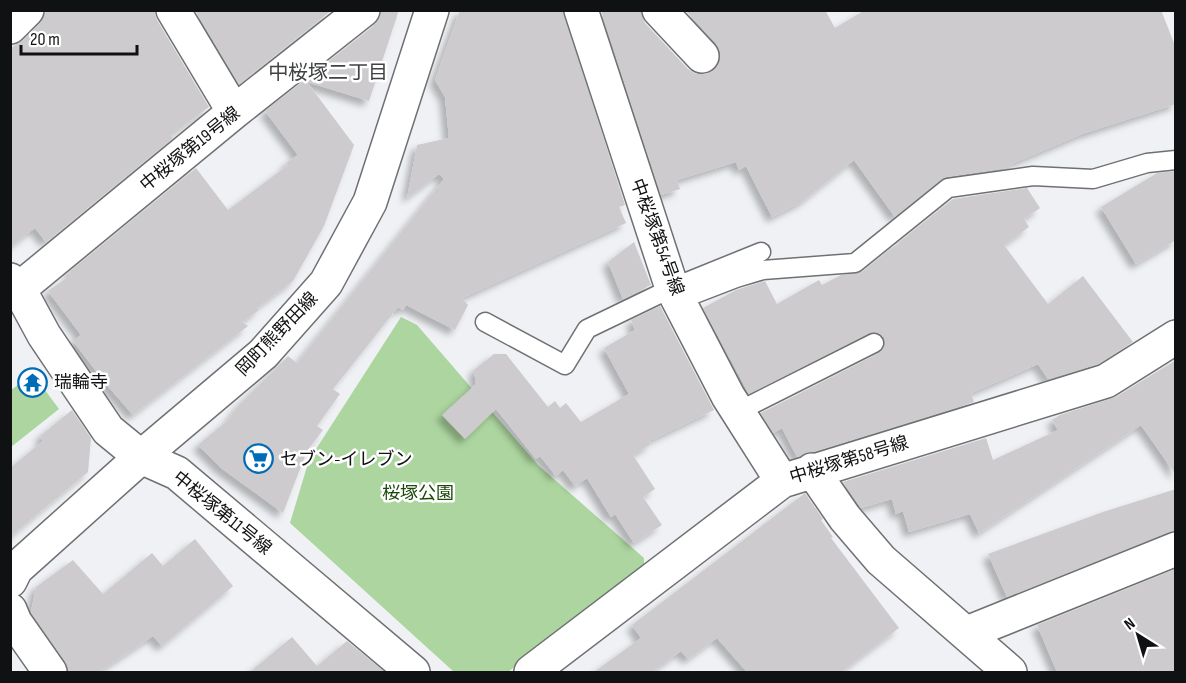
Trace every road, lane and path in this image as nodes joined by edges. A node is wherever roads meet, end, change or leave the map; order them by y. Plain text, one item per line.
1 (27, 10) edge
2 (173, 10) edge
3 (432, 10) edge
4 (581, 10) edge
5 (659, 10) edge
6 (356, 13) edge
7 (10, 27) edge
8 (702, 56) dead end
9 (234, 112) junction
10 (1176, 160) edge
11 (761, 252) dead end
12 (676, 294) junction
13 (16, 296) edge
14 (485, 322) dead end
15 (1176, 337) edge
16 (874, 343) dead end
17 (737, 412) junction
18 (141, 458) junction
19 (812, 470) junction
20 (782, 481) junction
21 (1176, 549) edge
22 (10, 581) edge
23 (10, 610) edge
24 (967, 633) junction
25 (50, 672) edge
26 (413, 672) edge
27 (531, 672) edge
28 (1010, 672) edge

1 - 7 street
2 - 9 street
3 - 18 street, 岡町熊野田線
4 - 12 street, 中桜塚第54号線
5 - 8 street
6 - 9 street, 中桜塚第19号線
9 - 13 street, 中桜塚第19号線
10 - 12 lane
11 - 12 lane
12 - 14 lane
12 - 17 street, 中桜塚第54号線
13 - 18 street, 中桜塚第11号線
15 - 19 street, 中桜塚第58号線
16 - 17 lane
17 - 20 street, 中桜塚第54号線
18 - 22 street, 岡町熊野田線
18 - 26 street, 中桜塚第11号線
19 - 20 street, 中桜塚第58号線
19 - 24 street
20 - 27 street, 中桜塚第58号線
21 - 24 street
23 - 25 street
24 - 28 street

